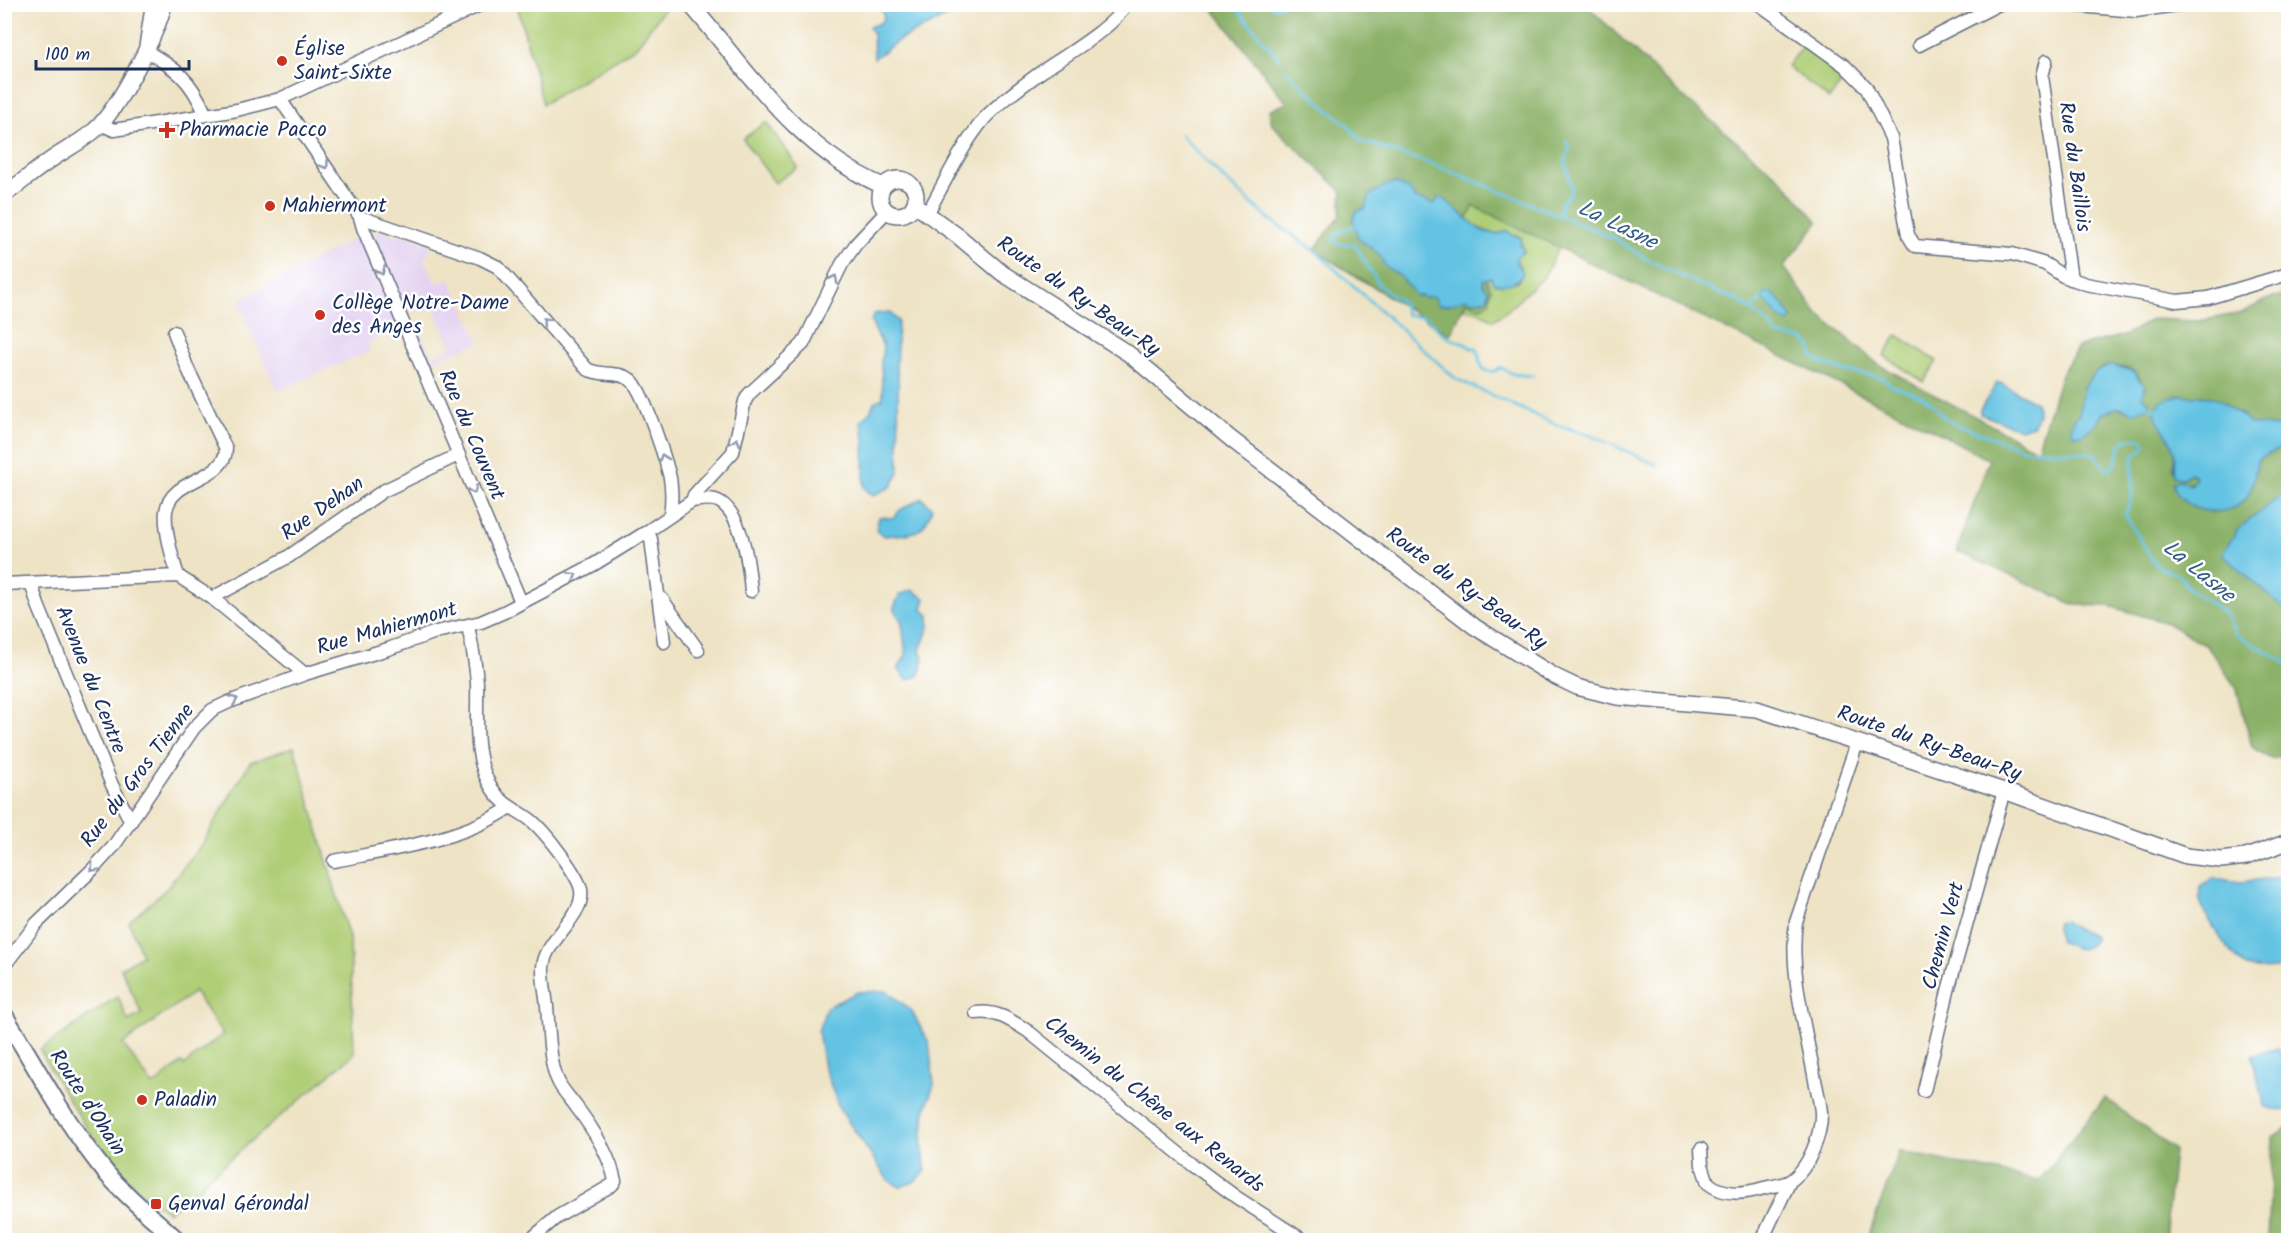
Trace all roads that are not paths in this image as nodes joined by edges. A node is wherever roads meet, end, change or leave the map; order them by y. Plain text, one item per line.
1 (152, 4) edge
2 (164, 4) edge
3 (482, 4) edge
4 (690, 4) edge
5 (1125, 4) edge
6 (1759, 4) edge
7 (1999, 4) edge
8 (2056, 4) edge
9 (2183, 4) edge
10 (2081, 6) edge
11 (1918, 45) dead end
12 (145, 50) junction
13 (2046, 61) dead end
14 (280, 99) junction
15 (205, 113) junction
16 (100, 124) junction
17 (883, 186) junction
18 (4, 195) edge
19 (921, 209) junction
20 (887, 211) junction
21 (360, 217) junction
22 (2289, 274) edge
23 (2071, 279) junction
24 (174, 332) dead end
25 (458, 455) junction
26 (692, 501) junction
27 (670, 515) junction
28 (648, 531) junction
29 (178, 576) junction
30 (31, 583) junction
31 (4, 584) edge
32 (751, 591) dead end
33 (658, 593) junction
34 (212, 598) junction
35 (521, 602) junction
36 (468, 626) junction
37 (664, 642) dead end
38 (698, 650) dead end
39 (305, 674) junction
40 (1857, 743) junction
41 (2004, 791) junction
42 (509, 808) junction
43 (131, 822) junction
44 (2289, 842) edge
45 (334, 861) dead end
46 (4, 966) edge
47 (976, 1013) dead end
48 (4, 1015) edge
49 (1924, 1091) dead end
50 (1701, 1149) dead end
51 (1790, 1181) junction
52 (177, 1240) edge
53 (530, 1240) edge
54 (1303, 1240) edge
55 (1762, 1240) edge

1 - 12 street
2 - 12 street
3 - 14 street
4 - 17 street
5 - 19 street
6 - 23 street
7 - 11 street
8 - 10 street
9 - 10 street
12 - 15 street
12 - 16 street
13 - 23 street, Rue du Baillois
14 - 15 street
14 -> 21 street, Rue du Couvent
15 - 16 street
16 - 18 street
17 - 19 street
17 - 20 street
19 - 20 street
19 - 40 street, Route du Ry-Beau-Ry
26 -> 20 street, Rue Mahiermont
21 -> 25 street, Rue du Couvent
27 -> 21 street
22 - 23 street
24 - 29 street
25 - 34 street, Rue Dehan
25 -> 35 street, Rue du Couvent
26 - 27 street, Rue Mahiermont
26 - 32 street
27 - 28 street, Rue Mahiermont
28 - 33 street
35 -> 28 street, Rue Mahiermont
29 - 30 street
29 - 34 street, Rue Mahiermont
30 - 31 street
30 - 43 street, Avenue du Centre
33 - 37 street
33 - 38 street
34 - 39 street, Rue Mahiermont
35 - 36 street, Rue Mahiermont
36 - 39 street, Rue Mahiermont
36 - 42 street
43 -> 39 street, Rue du Gros Tienne
40 - 41 street, Route du Ry-Beau-Ry
40 - 51 street
41 - 44 street, Route du Ry-Beau-Ry
41 - 49 street, Chemin Vert
42 - 45 street
42 - 53 street
43 -> 46 street, Rue du Gros Tienne
47 - 54 street, Chemin du Chêne aux Renards
48 - 52 main road, Route d'Ohain
50 - 51 street
51 - 55 street

